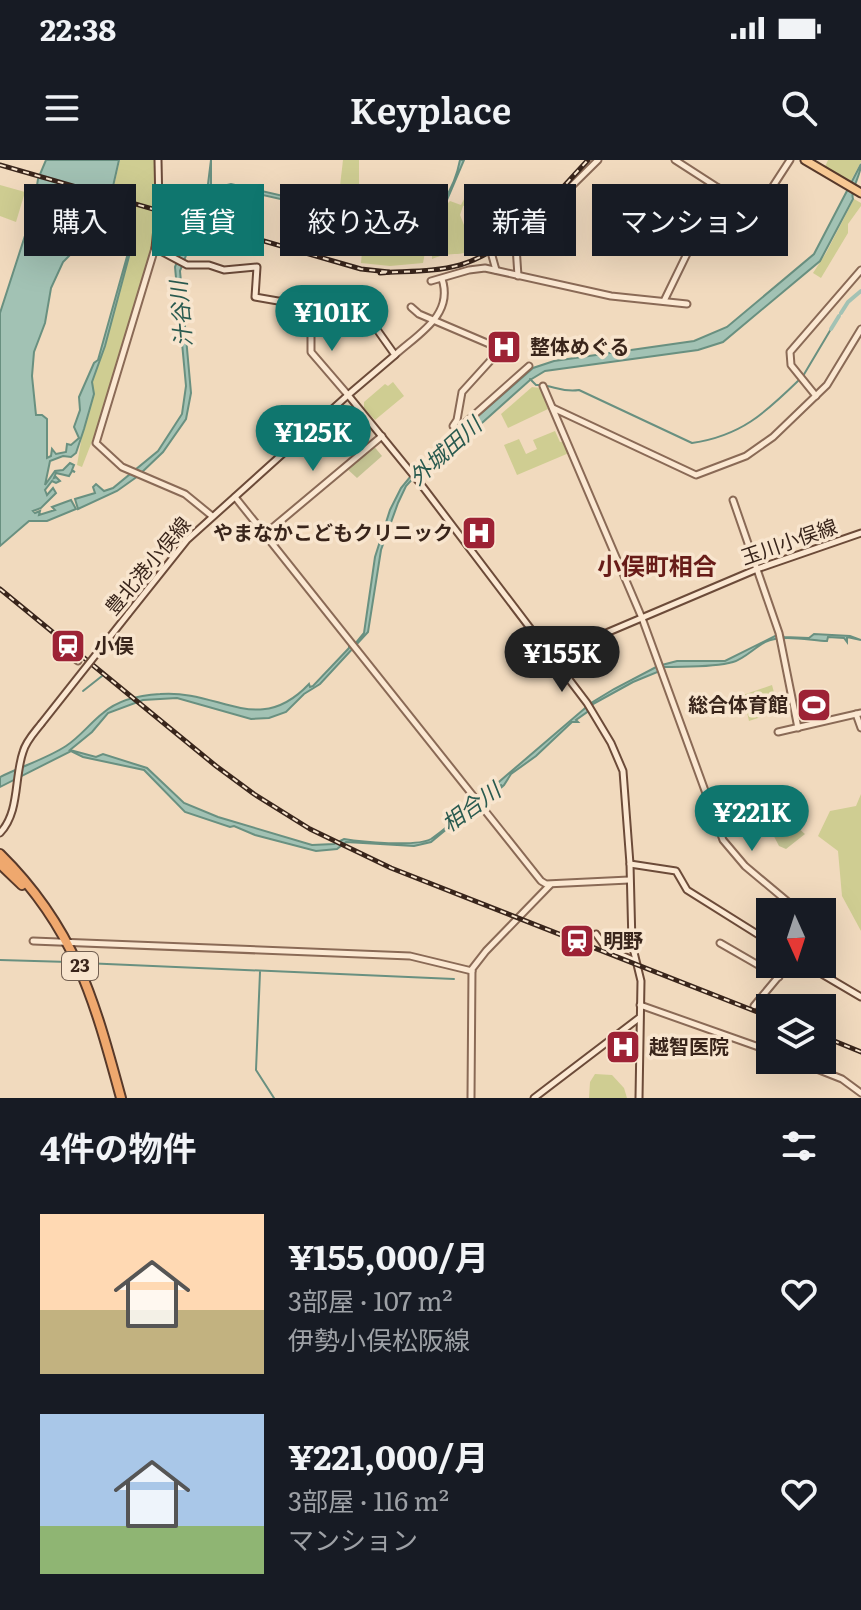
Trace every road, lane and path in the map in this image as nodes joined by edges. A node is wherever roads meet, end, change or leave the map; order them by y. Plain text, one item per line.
1 (158, 160) edge
2 (598, 160) edge
3 (675, 160) edge
4 (790, 160) edge
5 (805, 160) edge
6 (158, 184) edge
7 (713, 184) edge
8 (774, 184) edge
9 (859, 192) edge
10 (153, 256) edge
11 (168, 256) edge
12 (492, 256) edge
13 (686, 256) edge
14 (496, 270) junction
15 (861, 270) edge
16 (518, 276) junction
17 (442, 279) junction
18 (431, 281) dead end
19 (664, 301) junction
20 (687, 304) dead end
21 (411, 307) dead end
22 (306, 315) junction
23 (434, 320) junction
24 (861, 329) edge
25 (395, 355) junction
26 (529, 366) dead end
27 (543, 386) dead end
28 (348, 395) junction
29 (816, 396) junction
30 (552, 407) junction
31 (382, 436) junction
32 (235, 497) junction
33 (733, 500) dead end
34 (212, 516) junction
35 (861, 533) edge
36 (265, 534) junction
37 (757, 569) junction
38 (642, 618) junction
39 (562, 652) junction
40 (68, 653) dead end
41 (552, 656) junction
42 (78, 661) dead end
43 (562, 669) junction
44 (858, 713) edge
45 (798, 728) junction
46 (861, 728) edge
47 (778, 732) dead end
48 (0, 833) edge
49 (0, 846) edge
50 (0, 856) edge
51 (0, 864) edge
52 (630, 864) junction
53 (629, 880) junction
54 (550, 884) junction
55 (38, 898) junction
56 (783, 898) edge
57 (756, 933) edge
58 (596, 934) dead end
59 (33, 941) dead end
60 (66, 943) junction
61 (720, 943) dead end
62 (636, 961) junction
63 (756, 964) edge
64 (472, 971) junction
65 (778, 978) edge
66 (829, 978) edge
67 (861, 997) edge
68 (640, 1005) junction
69 (754, 1006) dead end
70 (640, 1017) junction
71 (756, 1046) edge
72 (830, 1074) edge
73 (861, 1093) edge
74 (119, 1098) edge
75 (471, 1098) edge
76 (534, 1098) edge
77 (639, 1098) edge

1 - 6 street
2 - 16 street
3 - 7 street
4 - 8 street
5 - 9 main road
10 - 34 street
11 - 22 street
12 - 14 street
13 - 19 street
14 - 16 street
14 - 17 street
15 - 29 street
16 - 19 street
17 - 18 street
17 - 23 street
19 - 20 street
21 - 23 street
22 - 25 street
22 - 28 street
23 - 25 street, 豊北港小俣線
23 - 26 street
24 - 29 street
25 - 28 street, 豊北港小俣線
27 - 30 street
28 - 31 street
28 - 32 street, 豊北港小俣線
29 - 30 street
30 - 38 street
31 - 36 street
31 - 41 street
32 - 34 street, 豊北港小俣線
32 - 36 street
33 - 37 street
34 - 48 street, 豊北港小俣線, bridge
35 - 37 street, 玉川小俣線
36 - 54 street
37 - 38 street, 玉川小俣線
37 - 45 street
38 - 39 street, 玉川小俣線
38 - 56 street
39 - 41 street, 玉川小俣線
39 - 43 street
40 - 42 street
41 - 43 street
43 - 52 street
44 - 45 street
44 - 46 street
45 - 47 street
49 - 55 highway
50 - 55 highway, 23
51 - 55 highway
52 - 53 street
52 - 57 street
53 - 54 street
53 - 62 street
54 - 64 street
55 - 60 highway, 23
58 - 62 street
59 - 60 street
60 - 64 street
60 - 74 highway, 23
61 - 63 street
62 - 68 street
64 - 75 street
65 - 69 street
66 - 67 street
68 - 70 street
68 - 71 street
70 - 76 street
70 - 77 street
72 - 73 street

